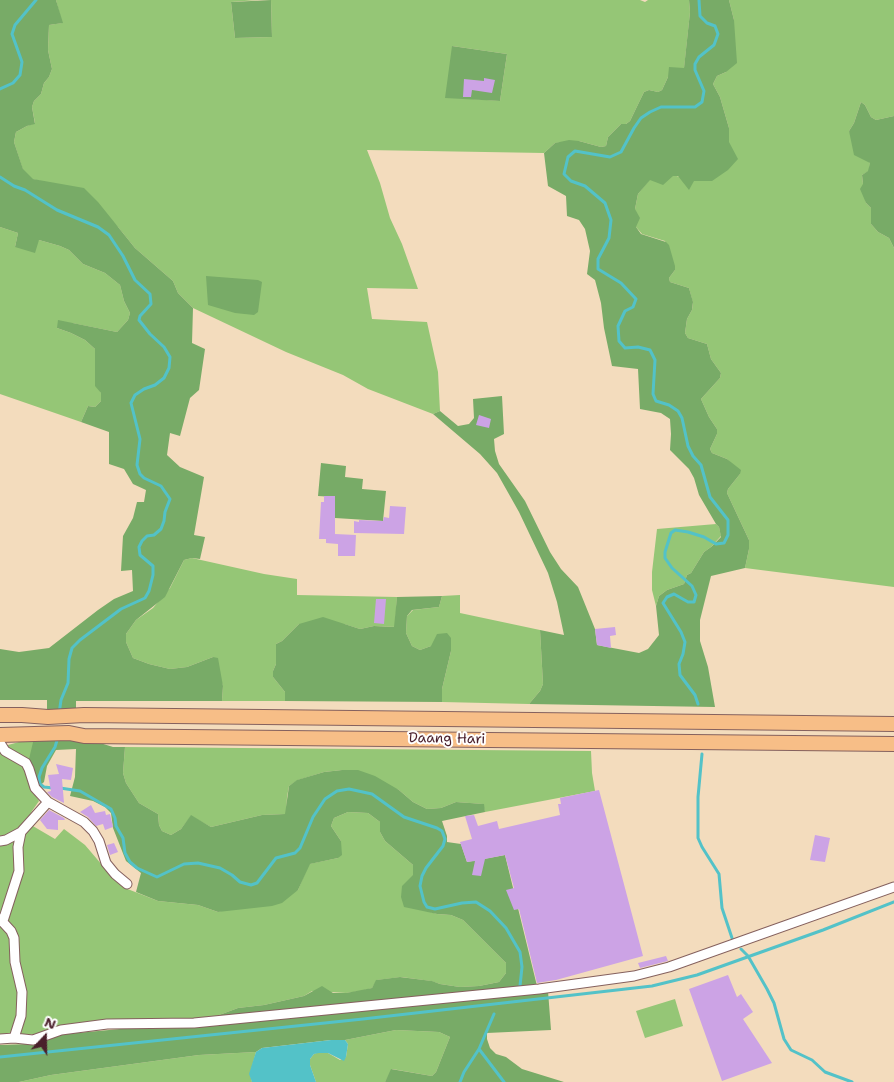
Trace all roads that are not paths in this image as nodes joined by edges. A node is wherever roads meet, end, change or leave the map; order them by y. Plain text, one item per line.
1 (0, 715) edge
2 (401, 718) junction
3 (894, 724) edge
4 (0, 735) edge
5 (401, 738) junction
6 (0, 744) edge
7 (894, 744) edge
8 (48, 802) junction
9 (21, 832) junction
10 (0, 841) edge
11 (127, 884) dead end
12 (894, 887) edge
13 (1, 920) edge
14 (14, 1038) junction
15 (0, 1039) edge

1 - 2 main road, Daang Hari
2 - 3 main road, Daang Hari
2 - 5 main road
4 - 5 main road, Daang Hari
5 - 7 main road, Daang Hari
6 - 8 street
8 - 9 street
8 - 11 street
9 - 10 street
9 - 13 street
12 - 14 street
13 - 14 street
14 - 15 street

